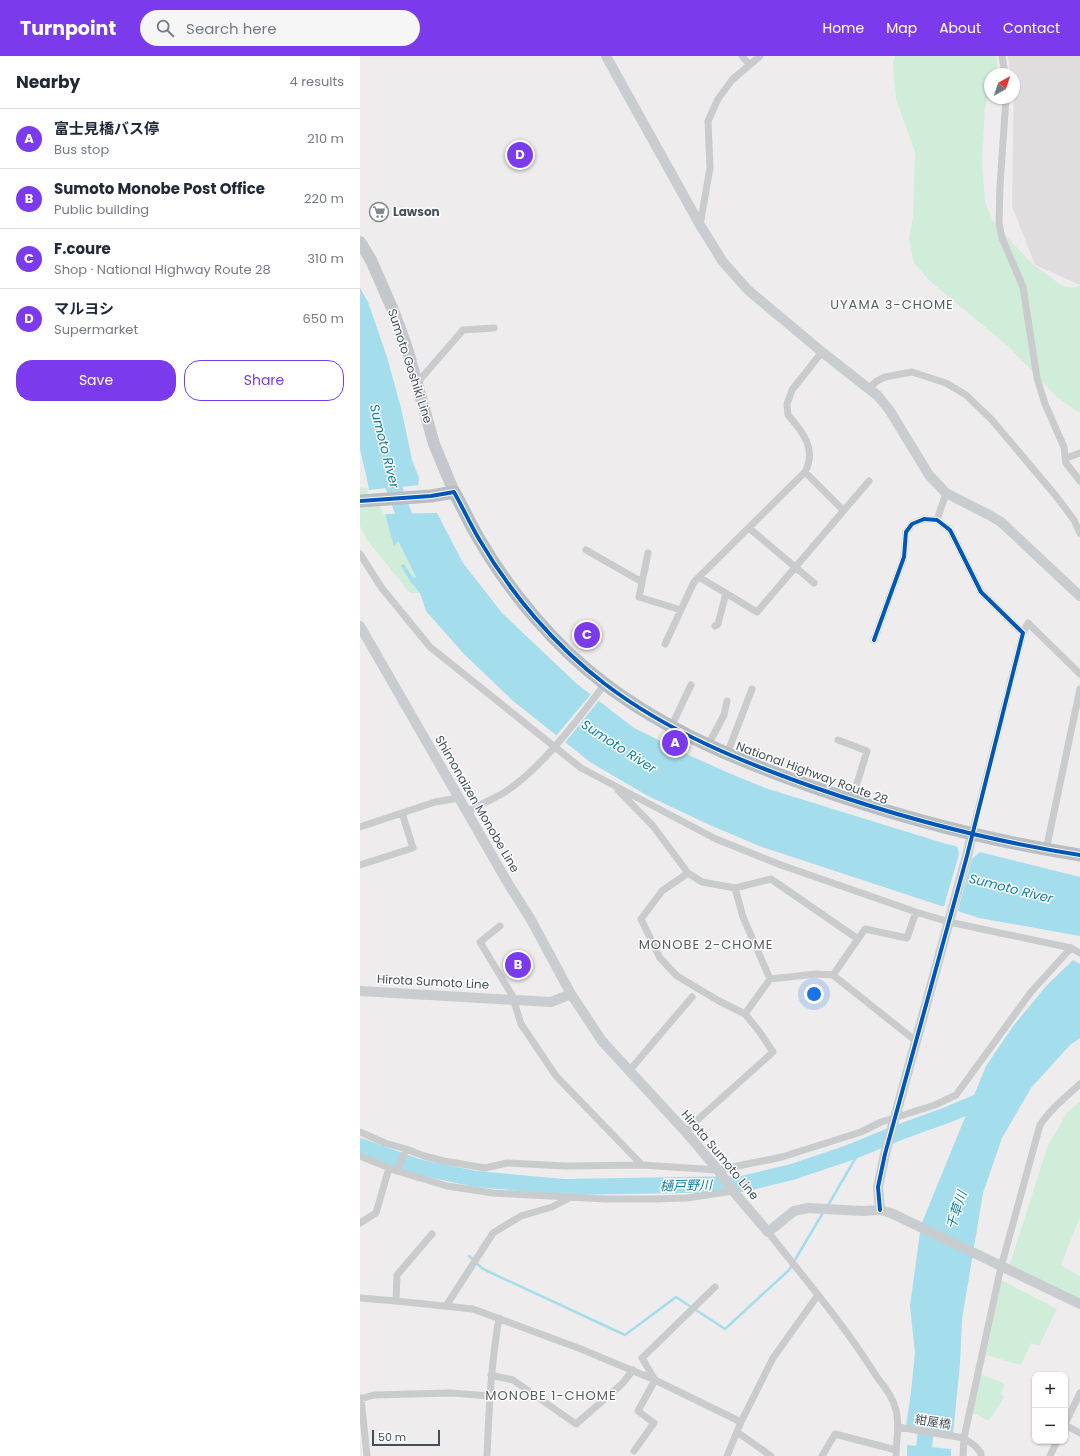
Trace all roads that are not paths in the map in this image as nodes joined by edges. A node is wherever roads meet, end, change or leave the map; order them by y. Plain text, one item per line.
1 (606, 56) edge
2 (742, 56) edge
3 (760, 56) edge
4 (1002, 56) edge
5 (749, 64) junction
6 (1004, 68) edge
7 (1006, 104) edge
8 (700, 224) junction
9 (360, 242) edge
10 (494, 328) dead end
11 (822, 352) junction
12 (417, 383) junction
13 (869, 388) junction
14 (1080, 453) edge
15 (1066, 458) junction
16 (805, 472) junction
17 (869, 481) dead end
18 (1080, 481) edge
19 (454, 492) junction
20 (946, 493) junction
21 (360, 501) edge
22 (843, 510) junction
23 (1080, 516) edge
24 (937, 520) junction
25 (1076, 525) junction
26 (749, 528) junction
27 (1080, 533) edge
28 (586, 550) dead end
29 (648, 553) dead end
30 (360, 554) edge
31 (795, 567) junction
32 (699, 576) junction
33 (642, 582) junction
34 (814, 583) dead end
35 (726, 593) junction
36 (1080, 596) edge
37 (681, 610) junction
38 (360, 626) edge
39 (715, 626) dead end
40 (1023, 633) junction
41 (874, 640) dead end
42 (665, 644) dead end
43 (1080, 674) edge
44 (605, 684) junction
45 (691, 685) dead end
46 (752, 689) dead end
47 (1080, 689) edge
48 (727, 701) dead end
49 (1077, 722) edge
50 (671, 728) junction
51 (838, 740) dead end
52 (556, 745) junction
53 (708, 745) junction
54 (727, 754) junction
55 (613, 785) junction
56 (458, 798) junction
57 (852, 800) junction
58 (467, 812) junction
59 (402, 813) junction
60 (360, 827) edge
61 (972, 834) junction
62 (1046, 850) junction
63 (1080, 856) edge
64 (360, 865) edge
65 (688, 874) junction
66 (735, 888) junction
67 (916, 912) junction
68 (950, 917) junction
69 (500, 926) dead end
70 (858, 939) junction
71 (1071, 948) junction
72 (1080, 953) edge
73 (833, 975) junction
74 (770, 979) junction
75 (360, 991) edge
76 (571, 994) junction
77 (692, 997) dead end
78 (514, 999) junction
79 (745, 1014) junction
80 (917, 1042) junction
81 (629, 1071) junction
82 (1080, 1084) edge
83 (896, 1118) junction
84 (685, 1131) junction
85 (360, 1132) edge
86 (406, 1149) junction
87 (360, 1156) edge
88 (642, 1165) junction
89 (389, 1168) junction
90 (718, 1170) junction
91 (398, 1171) junction
92 (733, 1191) junction
93 (571, 1197) junction
94 (880, 1210) junction
95 (360, 1223) edge
96 (768, 1232) junction
97 (432, 1234) dead end
98 (1001, 1267) junction
99 (715, 1287) dead end
100 (818, 1295) junction
101 (360, 1298) edge
102 (396, 1300) junction
103 (1080, 1304) edge
104 (446, 1306) junction
105 (499, 1318) junction
106 (633, 1370) junction
107 (491, 1375) junction
108 (655, 1380) junction
109 (1080, 1393) edge
110 (490, 1396) junction
111 (360, 1399) edge
112 (1068, 1418) edge
113 (741, 1422) junction
114 (1068, 1426) edge
115 (898, 1428) junction
116 (737, 1432) junction
117 (1080, 1433) edge
118 (964, 1438) junction
119 (1056, 1444) edge
120 (634, 1451) dead end
121 (896, 1453) edge
122 (367, 1456) edge
123 (487, 1456) edge
124 (727, 1456) edge
125 (771, 1456) edge
126 (822, 1456) edge
127 (963, 1456) edge
128 (981, 1456) edge
129 (1050, 1456) edge

1 - 8 main road
2 - 5 street
3 - 5 street
4 - 6 street
5 - 8 street
7 - 15 street
8 - 11 main road
9 - 12 main road, Sumoto Goshiki Line
10 - 12 street
11 - 13 main road
11 - 16 street
12 - 19 main road, Sumoto Goshiki Line
13 - 20 main road
13 - 25 street
14 - 15 street
15 - 18 street
16 - 22 street
16 - 26 street
17 - 22 street
19 - 21 highway
19 - 44 highway, National Highway Route 28
20 - 24 street
20 - 36 main road
22 - 31 street
23 - 25 street
24 - 40 street
24 - 41 street
25 - 27 street
26 - 31 street
26 - 32 street
28 - 33 street
29 - 33 street
30 - 52 street
31 - 34 street
31 - 35 street
32 - 35 street
32 - 37 street
33 - 37 street
35 - 39 street
37 - 42 street
38 - 56 main road, Shimonaizen Monobe Line
40 - 43 street
40 - 61 street
44 - 50 highway, National Highway Route 28
44 - 52 street
45 - 50 street
46 - 54 street
47 - 49 street
48 - 53 street
49 - 62 street
50 - 53 highway, National Highway Route 28
51 - 57 street
52 - 55 street
52 - 58 street
53 - 54 highway, National Highway Route 28
54 - 57 highway, National Highway Route 28
55 - 65 street
55 - 67 street
56 - 58 main road, Shimonaizen Monobe Line
56 - 59 street
57 - 61 highway, National Highway Route 28
58 - 76 main road, Shimonaizen Monobe Line
59 - 60 street
59 - 64 street
61 - 62 highway, National Highway Route 28
61 - 68 main road
62 - 63 highway, National Highway Route 28
65 - 66 street
65 - 79 street
66 - 70 street
66 - 74 street
67 - 68 street
67 - 70 street
68 - 71 street
68 - 80 main road
69 - 78 street
70 - 73 street
71 - 72 street
71 - 83 street
73 - 74 street
73 - 80 street
74 - 79 street
75 - 78 main road, Hirota Sumoto Line
76 - 78 main road, Hirota Sumoto Line
76 - 81 main road, Hirota Sumoto Line
77 - 81 street
78 - 88 street
79 - 84 street
80 - 83 main road
81 - 84 main road, Hirota Sumoto Line
82 - 98 street
83 - 90 street
83 - 94 main road
84 - 90 main road, Hirota Sumoto Line
85 - 86 street
86 - 88 street
86 - 91 street
87 - 89 street
88 - 90 street
89 - 91 street
89 - 95 street
90 - 92 main road, Hirota Sumoto Line
91 - 93 street
92 - 93 street
92 - 96 main road, Hirota Sumoto Line
93 - 104 street
94 - 96 main road
94 - 98 main road
96 - 100 street
97 - 102 street
98 - 103 main road
98 - 118 street
99 - 108 street
100 - 113 street
100 - 115 street
101 - 102 street
102 - 104 street
104 - 105 street
105 - 106 street
105 - 107 street
106 - 107 street
106 - 108 street
107 - 110 street
108 - 113 street
108 - 120 street
109 - 112 street
110 - 111 street
110 - 123 street
111 - 122 street
113 - 116 street
114 - 117 street
115 - 118 street, 紺屋橋
115 - 121 street
116 - 124 street
116 - 125 street
118 - 127 street
118 - 128 street
119 - 129 street
121 - 126 street

